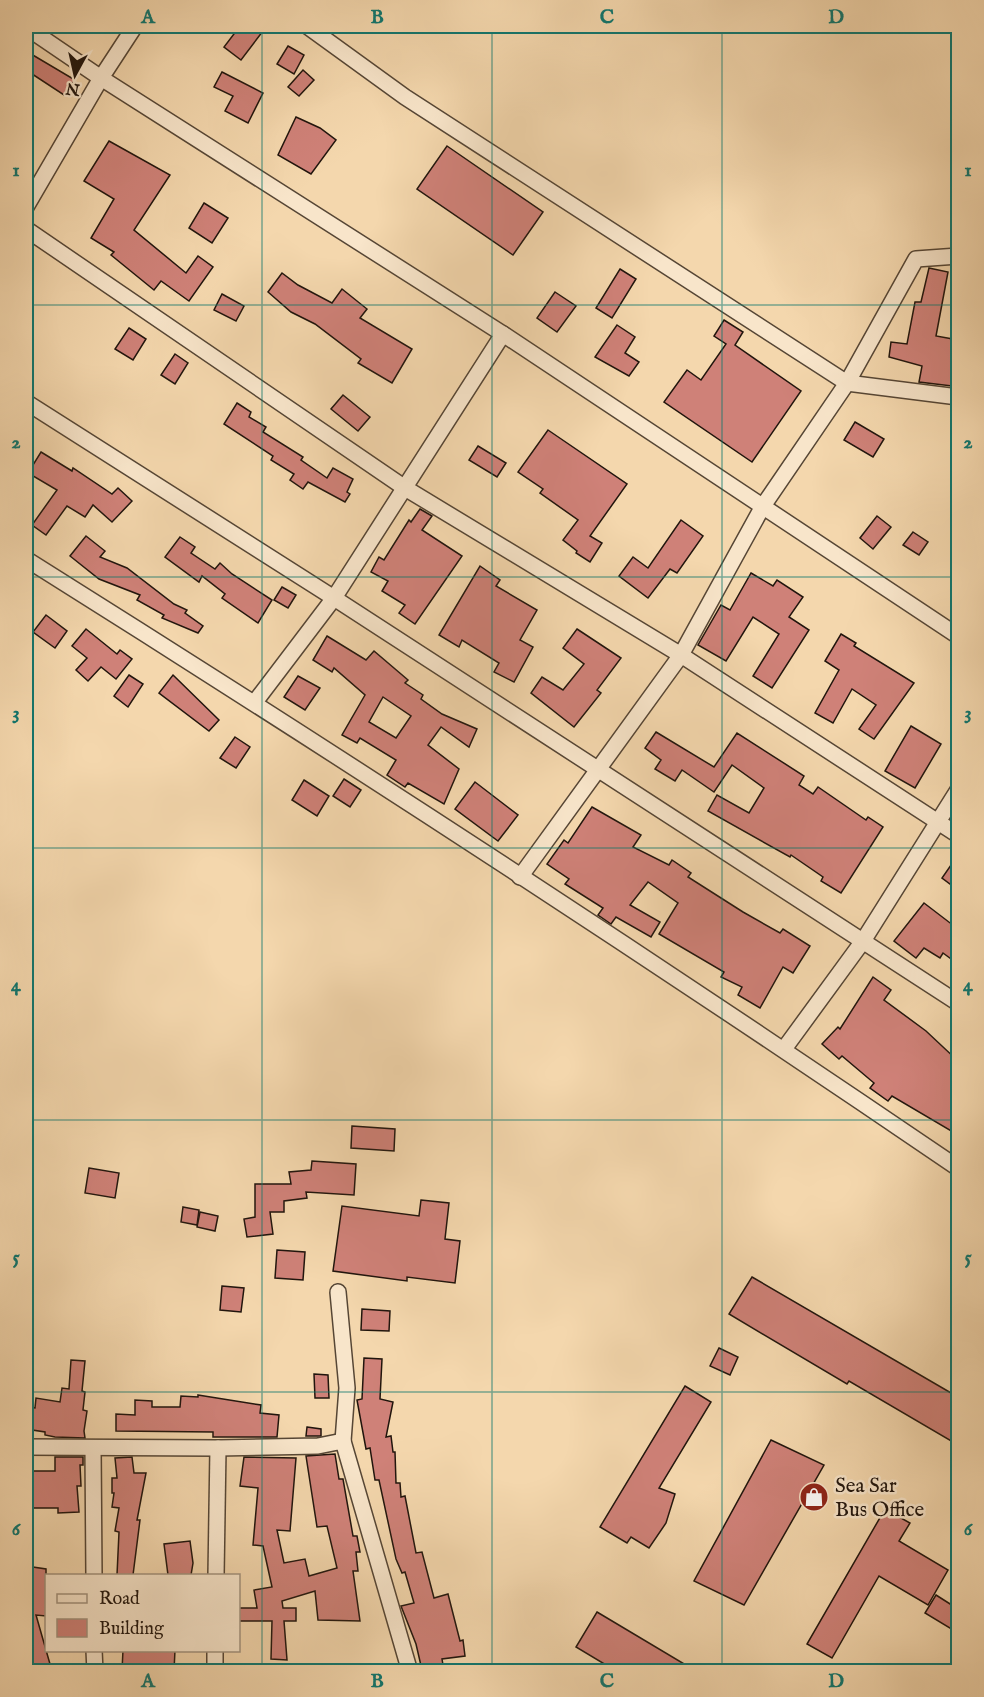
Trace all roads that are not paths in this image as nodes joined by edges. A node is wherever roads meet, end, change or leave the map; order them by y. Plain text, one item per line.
1 (135, 26) edge
2 (307, 26) edge
3 (26, 27) edge
4 (100, 78) junction
5 (26, 207) edge
6 (26, 229) edge
7 (958, 256) edge
8 (503, 334) junction
9 (847, 383) junction
10 (958, 397) edge
11 (26, 402) edge
12 (405, 488) junction
13 (762, 506) junction
14 (26, 559) edge
15 (334, 598) junction
16 (958, 636) edge
17 (681, 655) junction
18 (255, 702) junction
19 (599, 770) junction
20 (958, 790) edge
21 (937, 821) junction
22 (958, 835) edge
23 (520, 877) junction
24 (863, 941) junction
25 (958, 1004) edge
26 (784, 1049) junction
27 (958, 1168) edge
28 (338, 1292) dead end
29 (343, 1441) junction
30 (26, 1447) edge
31 (93, 1448) junction
32 (218, 1448) junction
33 (94, 1574) edge
34 (216, 1574) edge
35 (94, 1652) edge
36 (215, 1652) edge
37 (95, 1671) edge
38 (215, 1671) edge
39 (410, 1671) edge

1 - 4 street
2 - 9 street
3 - 4 street
4 - 5 street
4 - 8 street
6 - 12 street
7 - 9 street
8 - 12 street
8 - 13 street
9 - 10 street
9 - 13 street
11 - 15 street
12 - 15 street
12 - 17 street
13 - 16 street
13 - 17 street
14 - 18 street
15 - 18 street
15 - 19 street
17 - 19 street
17 - 21 street
18 - 23 street
19 - 23 street
19 - 24 street
20 - 21 street
21 - 22 street
21 - 24 street
23 - 26 street
24 - 25 street
24 - 26 street
26 - 27 street
28 - 29 street
29 - 32 street
29 - 39 street
30 - 31 street
31 - 32 street
31 - 33 street
32 - 34 street
35 - 37 street
36 - 38 street

